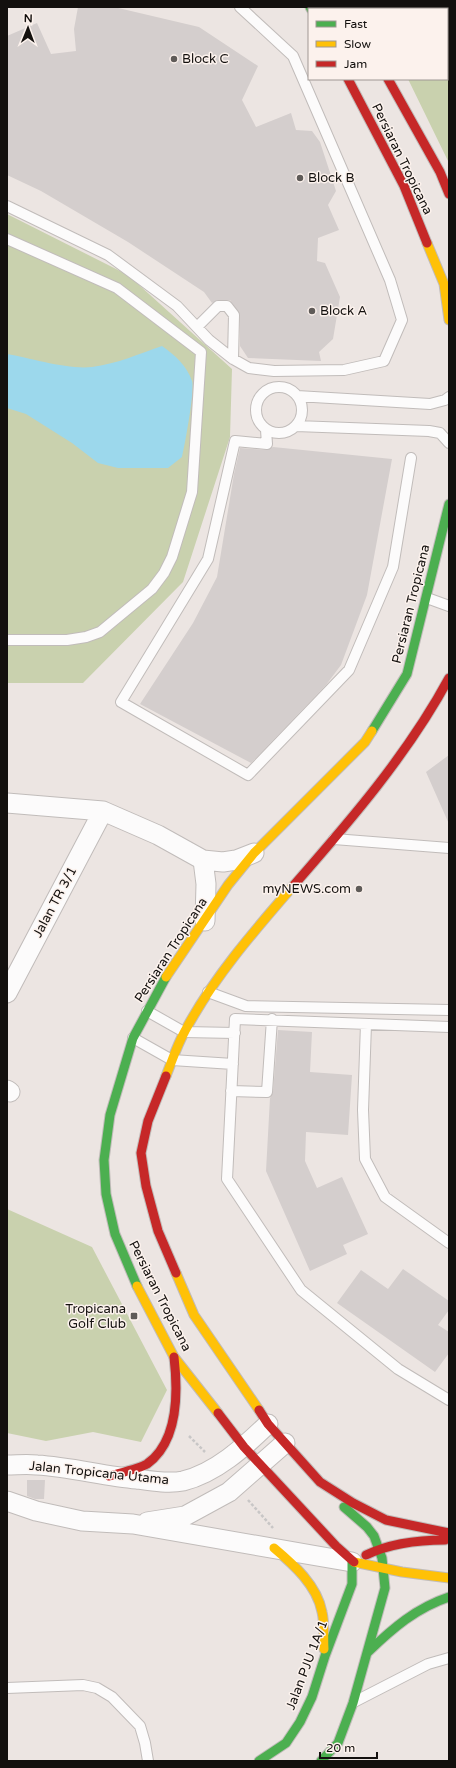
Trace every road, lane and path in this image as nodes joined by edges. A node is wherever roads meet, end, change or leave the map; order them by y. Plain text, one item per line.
1 (240, 7) edge
2 (349, 80) edge
3 (389, 80) edge
4 (449, 194) edge
5 (7, 206) edge
6 (7, 239) edge
7 (449, 320) edge
8 (197, 328) junction
9 (233, 359) junction
10 (274, 371) junction
11 (275, 387) junction
12 (297, 396) junction
13 (449, 397) edge
14 (296, 426) junction
15 (266, 430) junction
16 (449, 443) edge
17 (411, 458) dead end
18 (449, 504) edge
19 (427, 598) junction
20 (449, 606) edge
21 (7, 640) edge
22 (449, 678) edge
23 (436, 702) junction
24 (449, 704) edge
25 (7, 803) edge
26 (103, 811) junction
27 (334, 839) junction
28 (449, 848) edge
29 (254, 853) junction
30 (203, 860) junction
31 (205, 921) junction
32 (208, 992) junction
33 (7, 993) edge
34 (449, 1010) edge
35 (147, 1011) junction
36 (272, 1019) junction
37 (366, 1024) junction
38 (449, 1027) edge
39 (184, 1032) junction
40 (235, 1033) junction
41 (133, 1038) junction
42 (172, 1060) junction
43 (233, 1064) junction
44 (231, 1091) junction
45 (449, 1243) edge
46 (174, 1357) junction
47 (449, 1400) edge
48 (174, 1421) junction
49 (268, 1424) junction
50 (285, 1443) junction
51 (244, 1447) junction
52 (208, 1455) dead end
53 (7, 1465) edge
54 (260, 1465) junction
55 (109, 1476) junction
56 (320, 1482) junction
57 (236, 1487) junction
58 (7, 1501) edge
59 (133, 1524) junction
60 (273, 1528) dead end
61 (449, 1533) edge
62 (449, 1540) edge
63 (274, 1548) junction
64 (379, 1550) junction
65 (352, 1562) junction
66 (384, 1568) junction
67 (449, 1578) edge
68 (449, 1597) edge
69 (368, 1652) junction
70 (325, 1656) junction
71 (449, 1658) edge
72 (7, 1688) edge
73 (352, 1703) junction
74 (148, 1761) edge
75 (259, 1761) edge
76 (321, 1761) edge

1 - 10 lane
2 - 7 main road, Persiaran Tropicana
3 - 4 main road, Persiaran Tropicana
5 - 8 lane
6 - 21 lane
8 - 9 lane
8 - 9 lane
9 - 10 lane
10 - 11 lane
11 - 12 lane
11 - 15 lane
12 - 13 lane
12 - 14 lane
14 - 15 lane
14 - 16 lane
15 - 17 lane
18 - 19 main road, Persiaran Tropicana
19 - 20 lane
19 - 29 main road, Persiaran Tropicana
22 - 23 main road, Persiaran Tropicana
23 - 24 lane
23 - 27 main road, Persiaran Tropicana
25 - 26 street
26 - 30 street
26 - 33 street, Jalan TR 3/1
27 - 28 lane
27 - 32 main road, Persiaran Tropicana
29 - 30 street
29 - 31 main road, Persiaran Tropicana
30 - 31 street
31 - 35 main road, Persiaran Tropicana
32 - 34 lane
32 - 39 main road, Persiaran Tropicana
35 - 39 lane
35 - 41 main road, Persiaran Tropicana
36 - 37 lane
36 - 40 lane
36 - 44 lane
37 - 38 lane
37 - 45 lane
39 - 40 lane
39 - 42 main road, Persiaran Tropicana
40 - 43 lane
41 - 42 lane
41 - 46 main road, Persiaran Tropicana
42 - 43 lane
42 - 49 main road, Persiaran Tropicana
43 - 44 lane
44 - 47 lane
46 - 48 main road
46 - 51 main road, Persiaran Tropicana
48 - 52 path
48 - 55 main road
49 - 50 main road, Persiaran Tropicana
49 - 51 street, Jalan Tropicana Utama
50 - 54 street
50 - 56 main road, Persiaran Tropicana
51 - 54 main road, Persiaran Tropicana
51 - 55 street, Jalan Tropicana Utama
53 - 55 street, Jalan Tropicana Utama
54 - 57 street
54 - 65 main road, Persiaran Tropicana
56 - 61 main road, Persiaran Tropicana
56 - 64 main road
57 - 59 street
57 - 60 path
58 - 59 street
59 - 63 street
62 - 64 main road
63 - 65 street
63 - 70 main road
64 - 65 main road
64 - 66 main road
65 - 66 main road
65 - 70 main road, Jalan PJU 1A/1
66 - 67 main road
66 - 69 main road
68 - 69 main road
69 - 73 main road
70 - 75 main road, Jalan PJU 1A/1
71 - 73 lane
72 - 74 lane
73 - 76 main road

